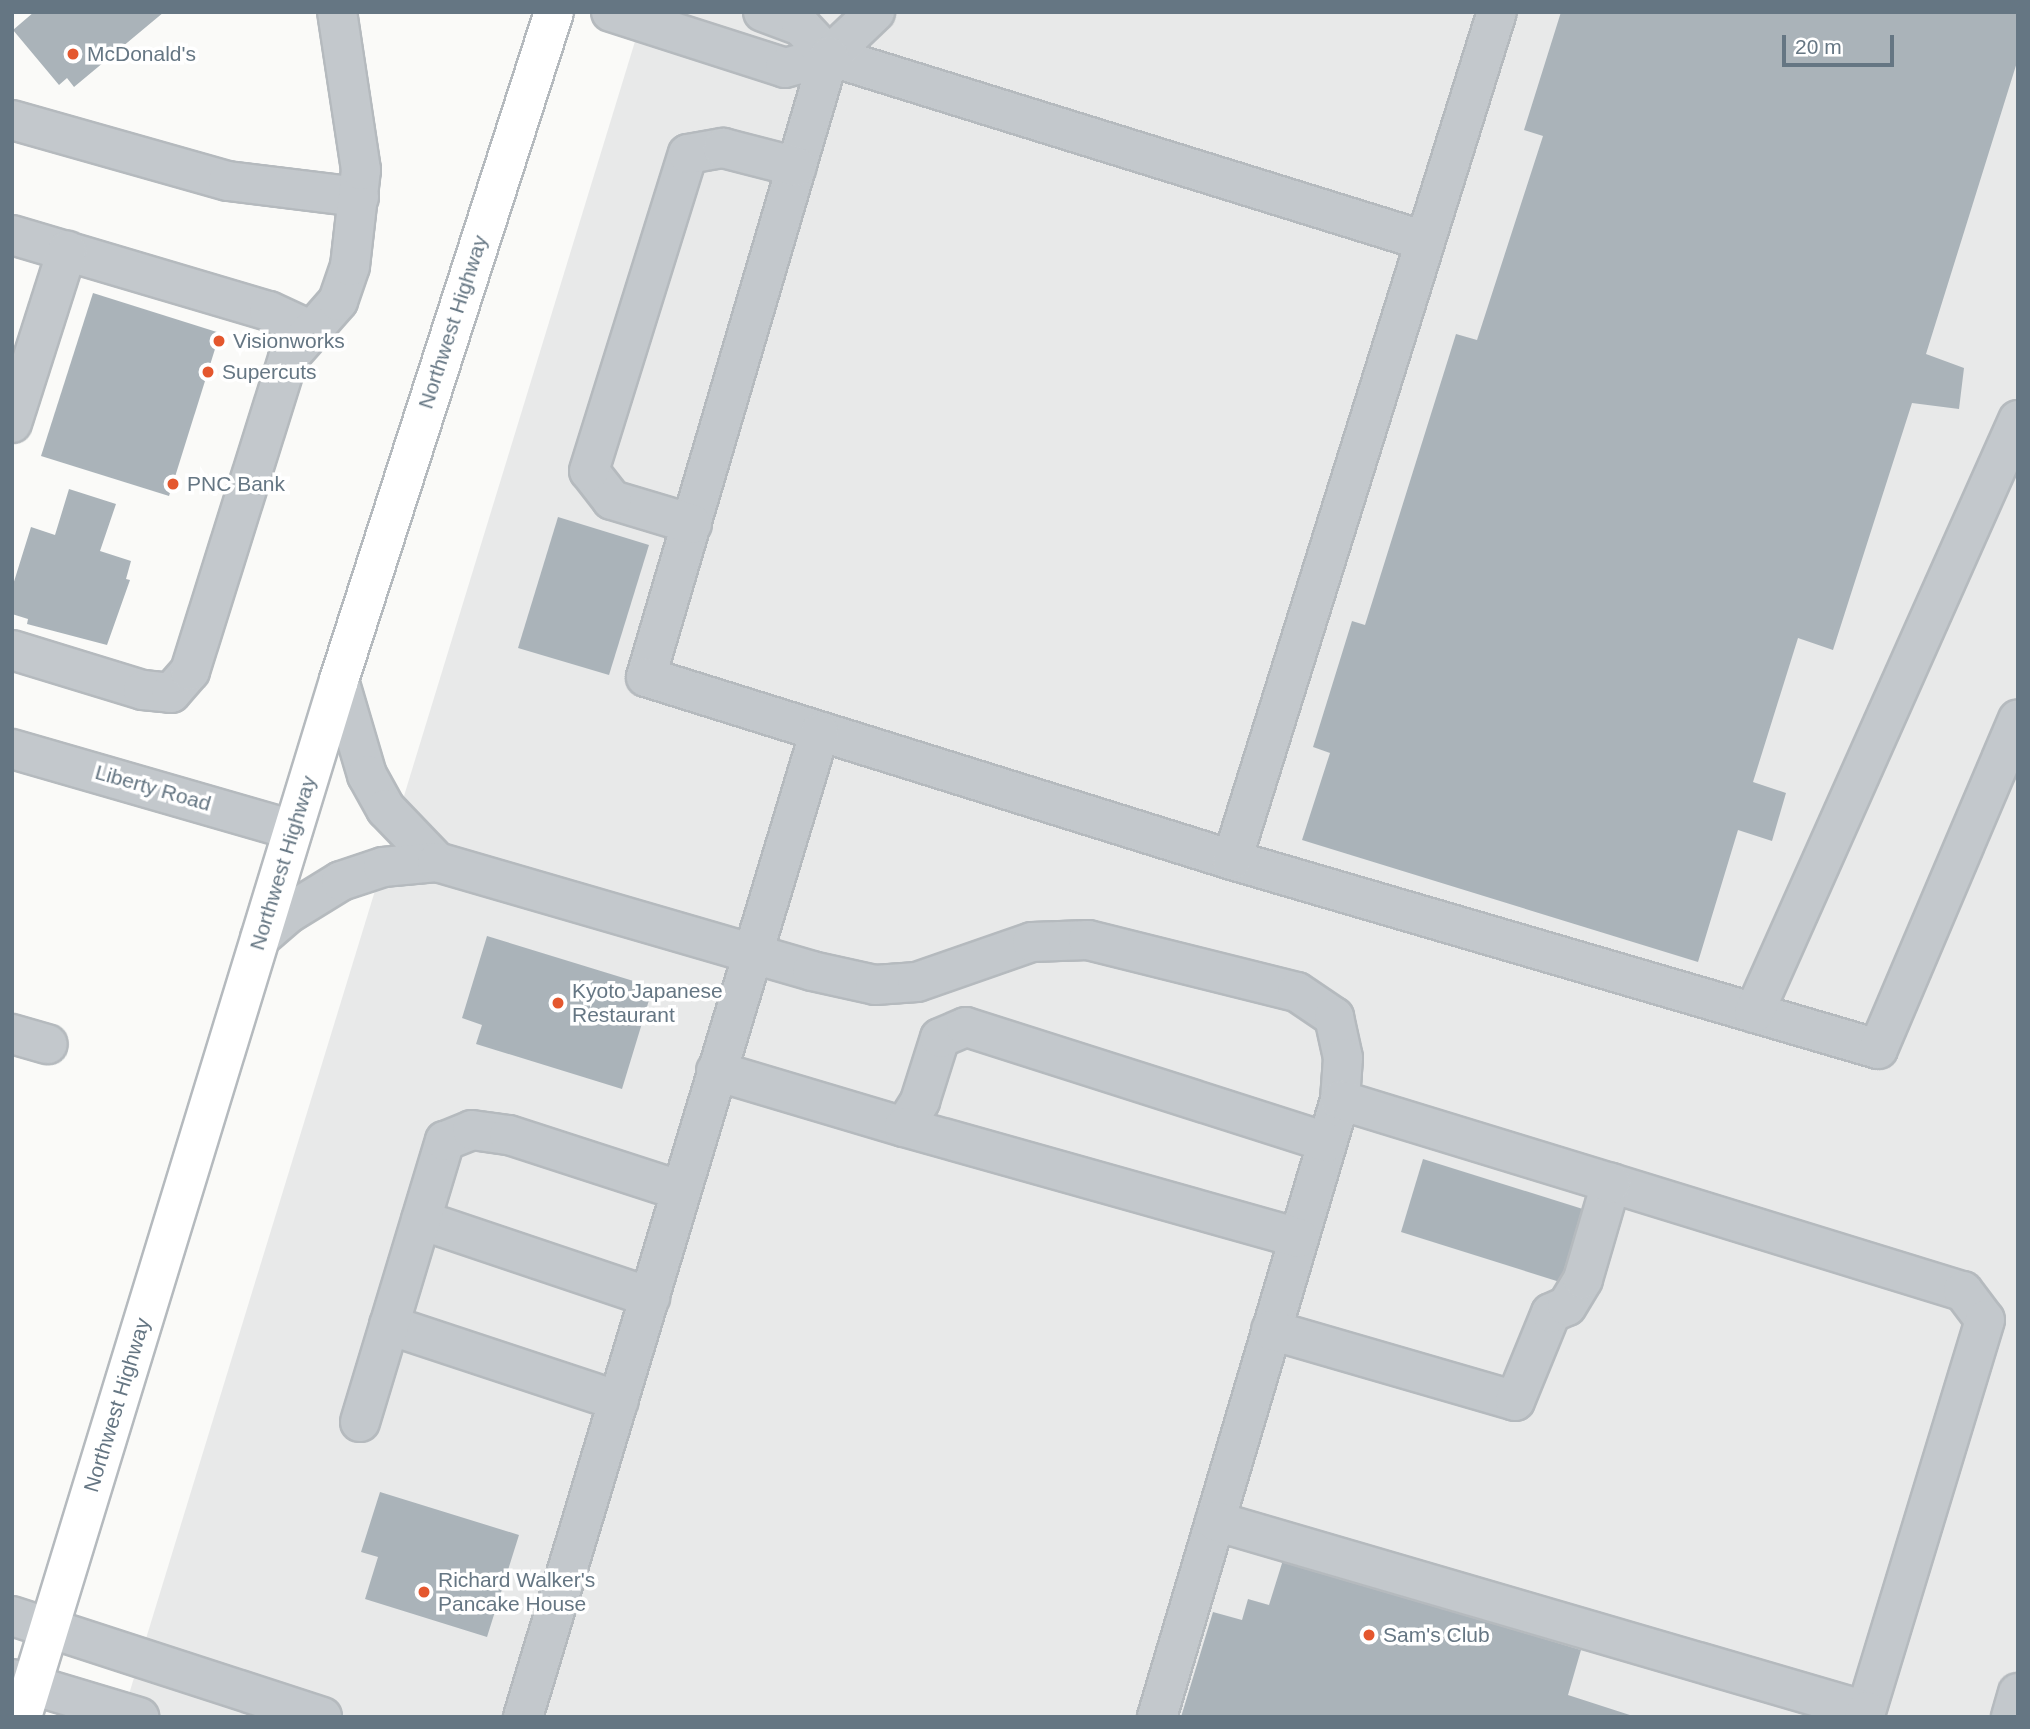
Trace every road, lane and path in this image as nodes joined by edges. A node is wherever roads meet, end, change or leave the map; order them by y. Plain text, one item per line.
1 (337, 12) edge
2 (554, 12) edge
3 (611, 12) edge
4 (764, 12) edge
5 (875, 12) edge
6 (1497, 12) edge
7 (829, 56) junction
8 (12, 120) edge
9 (797, 167) junction
10 (359, 197) junction
11 (12, 235) edge
12 (1425, 242) junction
13 (67, 251) junction
14 (310, 330) junction
15 (2018, 420) edge
16 (12, 423) edge
17 (692, 524) junction
18 (12, 650) edge
19 (340, 680) junction
20 (2018, 719) edge
21 (819, 734) junction
22 (12, 749) edge
23 (293, 830) junction
24 (1232, 860) junction
25 (437, 862) junction
26 (260, 938) junction
27 (752, 951) junction
28 (1754, 1013) junction
29 (716, 1071) junction
30 (1340, 1100) junction
31 (904, 1127) junction
32 (1327, 1142) junction
33 (1611, 1183) junction
34 (681, 1191) junction
35 (421, 1220) junction
36 (1299, 1238) junction
37 (650, 1297) junction
38 (388, 1325) junction
39 (1271, 1330) junction
40 (619, 1401) junction
41 (360, 1422) dead end
42 (1215, 1521) junction
43 (12, 1616) edge
44 (49, 1627) junction
45 (2018, 1693) edge
46 (22, 1694) edge
47 (1865, 1714) edge
48 (139, 1717) edge
49 (322, 1717) edge
50 (523, 1717) edge
51 (1157, 1717) edge
52 (2011, 1717) edge

1 - 10 lane
2 - 19 main road, Northwest Highway
3 - 7 lane
4 - 7 lane
5 - 7 lane
6 - 12 lane
7 - 9 lane
7 - 12 lane
8 - 10 lane
9 - 17 lane
9 - 17 lane
10 - 14 lane
11 - 13 lane
12 - 24 lane
13 - 14 lane
13 - 16 lane
14 - 18 lane
15 - 28 lane
17 - 21 lane
19 - 23 main road, Northwest Highway
19 - 25 lane
20 - 28 lane
21 - 24 lane
21 - 27 lane
22 - 23 lane, Liberty Road
23 - 26 main road, Northwest Highway
24 - 28 lane
25 - 26 lane
25 - 27 lane
26 - 44 main road, Northwest Highway
27 - 29 lane
27 - 30 lane
29 - 31 lane
29 - 34 lane
30 - 32 lane
30 - 33 lane
31 - 32 lane
31 - 36 lane
32 - 36 lane
33 - 39 lane
33 - 47 lane
34 - 35 lane
34 - 37 lane
35 - 37 lane
35 - 38 lane
36 - 39 lane
37 - 40 lane
38 - 40 lane
38 - 41 lane
39 - 42 lane
40 - 50 lane
42 - 47 lane
42 - 51 lane
43 - 44 lane
44 - 46 main road, Northwest Highway
44 - 49 lane
45 - 52 lane
46 - 48 lane

